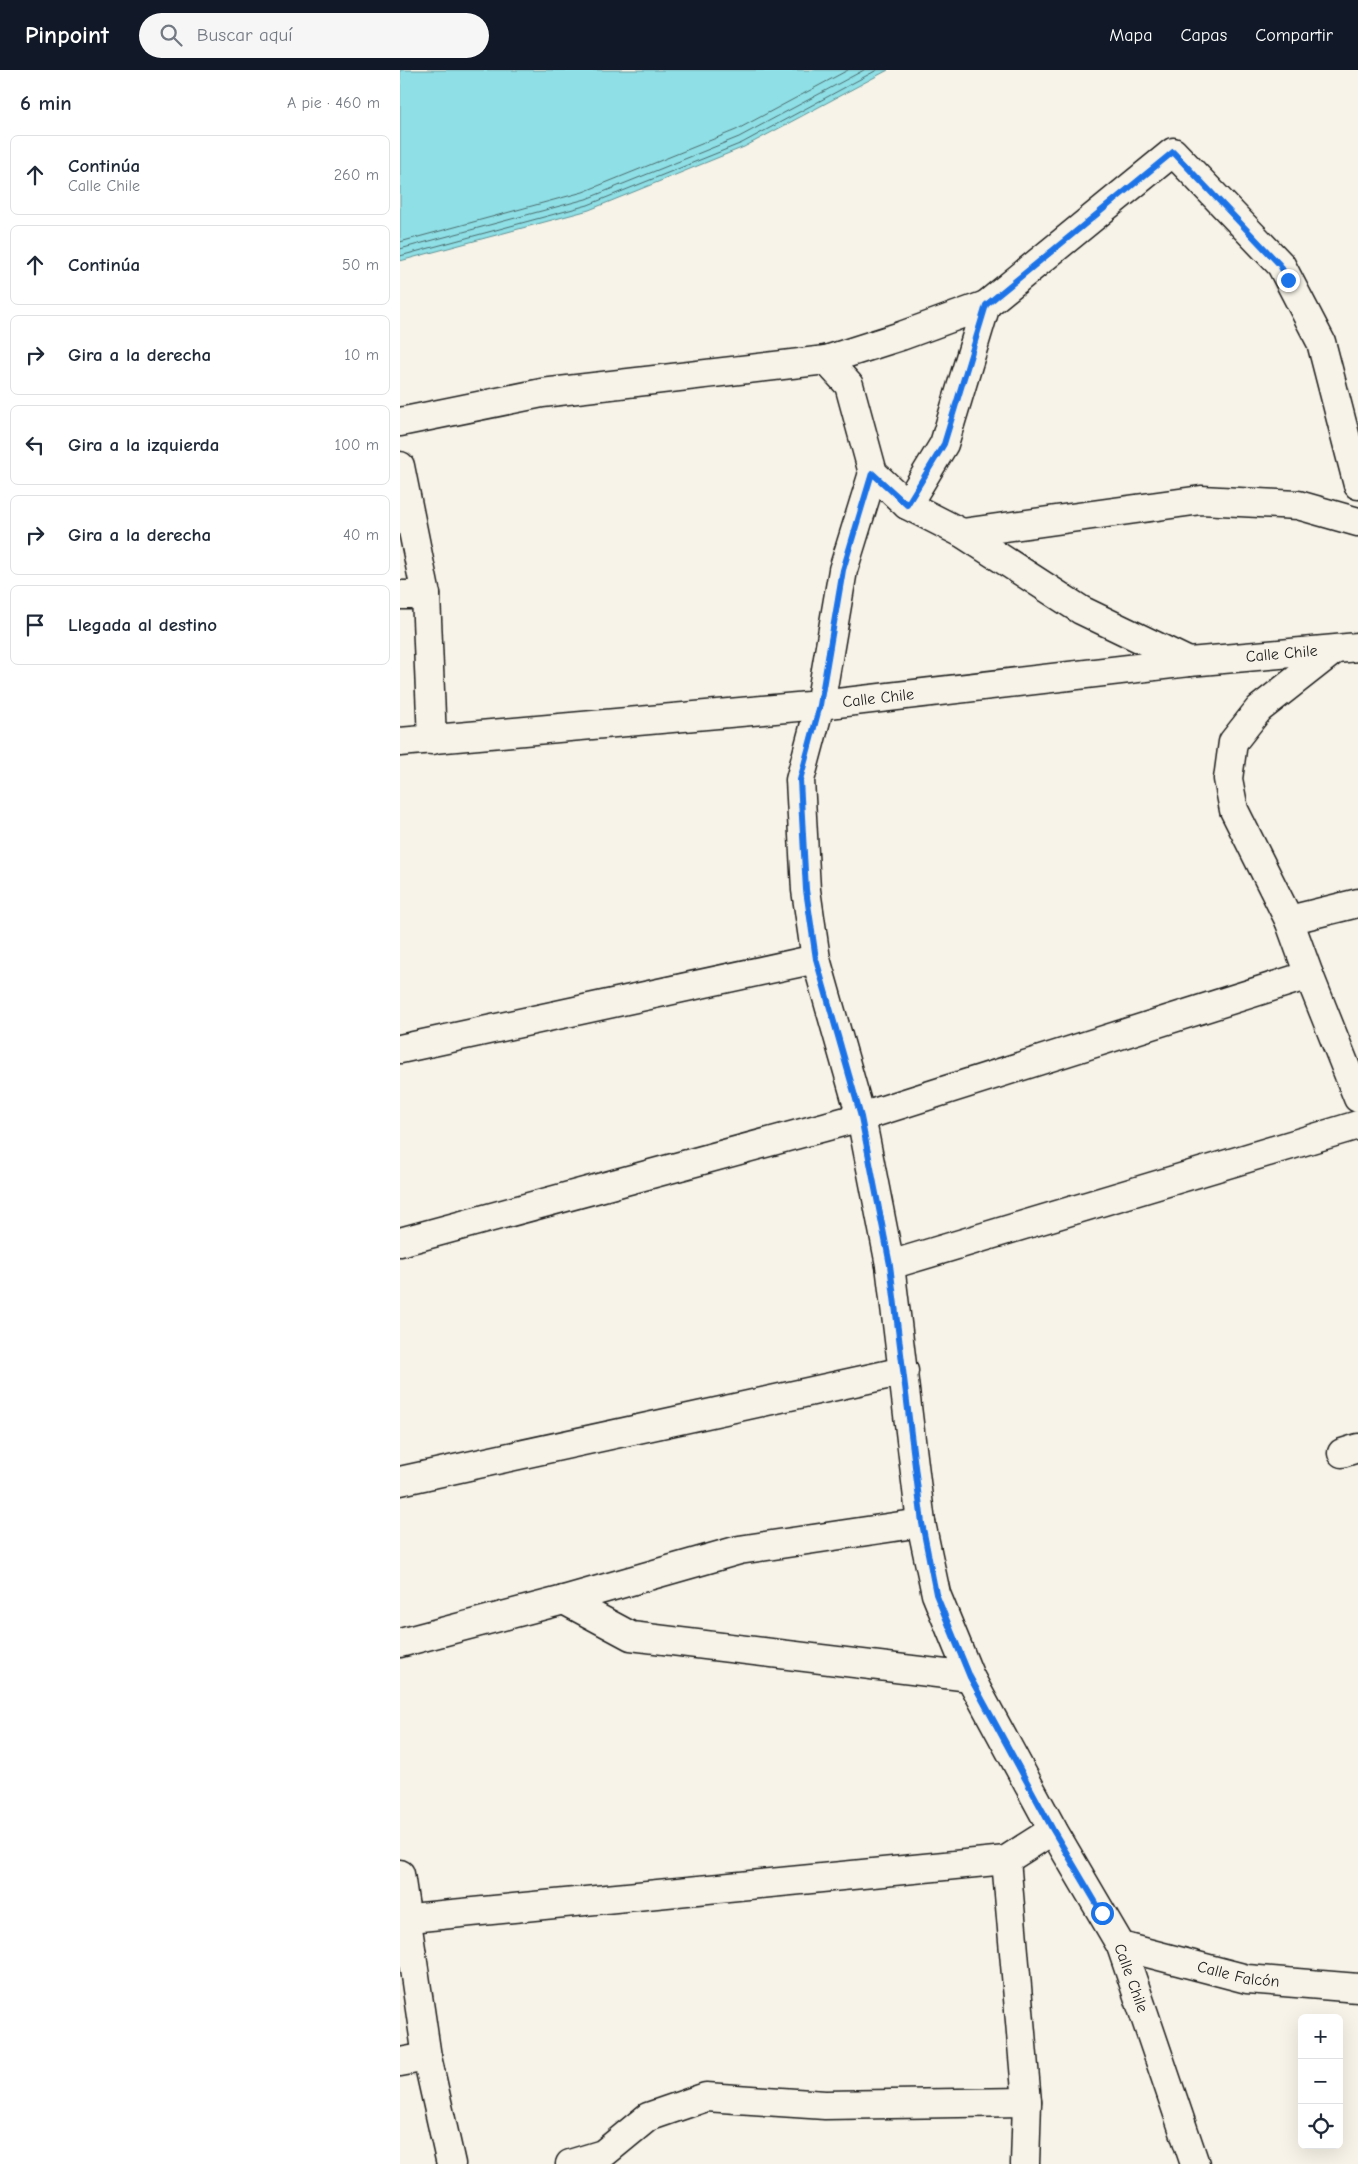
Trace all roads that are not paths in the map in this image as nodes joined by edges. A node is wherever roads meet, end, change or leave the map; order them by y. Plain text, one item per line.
1 (986, 305) junction
2 (826, 360) junction
3 (400, 422) edge
4 (400, 466) edge
5 (872, 473) junction
6 (1358, 485) edge
7 (907, 505) junction
8 (1358, 522) edge
9 (962, 533) junction
10 (413, 595) edge
11 (1346, 648) edge
12 (1189, 662) junction
13 (820, 705) junction
14 (432, 740) junction
15 (400, 742) edge
16 (1358, 902) edge
17 (1289, 920) junction
18 (816, 959) junction
19 (1309, 975) junction
20 (400, 1049) edge
21 (1358, 1098) edge
22 (861, 1117) junction
23 (1358, 1125) edge
24 (400, 1242) edge
25 (890, 1265) junction
26 (904, 1371) junction
27 (400, 1481) edge
28 (922, 1523) junction
29 (564, 1600) junction
30 (400, 1643) edge
31 (970, 1677) junction
32 (1053, 1830) junction
33 (1006, 1860) junction
34 (400, 1874) edge
35 (403, 1919) edge
36 (1121, 1946) junction
37 (1358, 1988) edge
38 (428, 2057) junction
39 (400, 2062) edge
40 (1027, 2102) junction
41 (451, 2164) edge
42 (570, 2164) edge
43 (1025, 2164) edge
44 (1195, 2164) edge

1 - 2 street
1 - 6 street
1 - 7 street
2 - 3 street
2 - 5 street
4 - 10 street
5 - 7 street
5 - 13 street
7 - 9 street
8 - 9 street
9 - 12 street
10 - 14 street
11 - 12 street, Calle Chile
11 - 17 street
12 - 13 street, Calle Chile
13 - 14 street
13 - 18 street, Calle Chile
14 - 15 street
16 - 17 street
17 - 19 street
18 - 20 street
18 - 22 street, Calle Chile
19 - 21 street
19 - 22 street
22 - 24 street
22 - 25 street, Calle Chile
23 - 25 street
25 - 26 street, Calle Chile
26 - 27 street
26 - 28 street, Calle Chile
28 - 29 street
28 - 31 street, Calle Chile
29 - 30 street
29 - 31 street
31 - 32 street, Calle Chile
32 - 33 street
32 - 36 street, Calle Chile
33 - 35 street
33 - 40 street
34 - 35 street
35 - 38 street
36 - 37 street, Calle Falcón
36 - 44 street, Calle Chile
38 - 39 street
38 - 41 street
40 - 42 street
40 - 43 street

